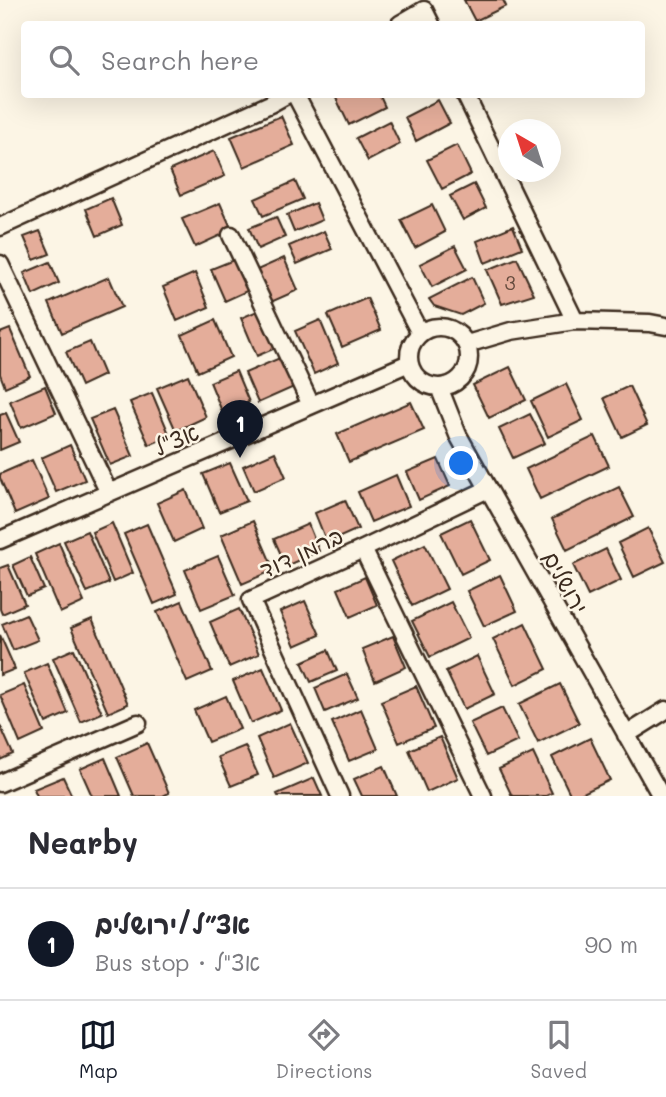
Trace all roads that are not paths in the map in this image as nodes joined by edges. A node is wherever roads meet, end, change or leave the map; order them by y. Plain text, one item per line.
1 (405, 21) edge
2 (430, 21) edge
3 (281, 98) edge
4 (297, 98) edge
5 (467, 98) edge
6 (0, 227) edge
7 (231, 235) dead end
8 (0, 264) edge
9 (575, 321) junction
10 (666, 326) edge
11 (420, 332) junction
12 (467, 345) junction
13 (409, 363) junction
14 (439, 387) junction
15 (311, 405) junction
16 (488, 489) junction
17 (109, 493) junction
18 (0, 540) edge
19 (363, 549) junction
20 (666, 710) edge
21 (138, 723) dead end
22 (626, 735) junction
23 (0, 783) edge
24 (340, 796) edge
25 (483, 796) edge
26 (661, 796) edge

1 - 2 street
3 - 6 street
4 - 11 street
5 - 9 street
7 - 15 street
8 - 17 street
9 - 10 street
9 - 12 street
11 - 12 street
11 - 13 street
12 - 14 street
13 - 14 street
13 - 15 street, אצ"ל
14 - 16 street, ירושלים
15 - 17 street, אצ"ל
16 - 19 street, ברמן דוד
16 - 22 street, ירושלים
17 - 18 street, אצ"ל
19 - 24 street, ברמן דוד
19 - 25 street
20 - 22 street
21 - 23 street
22 - 26 street, ירושלים

